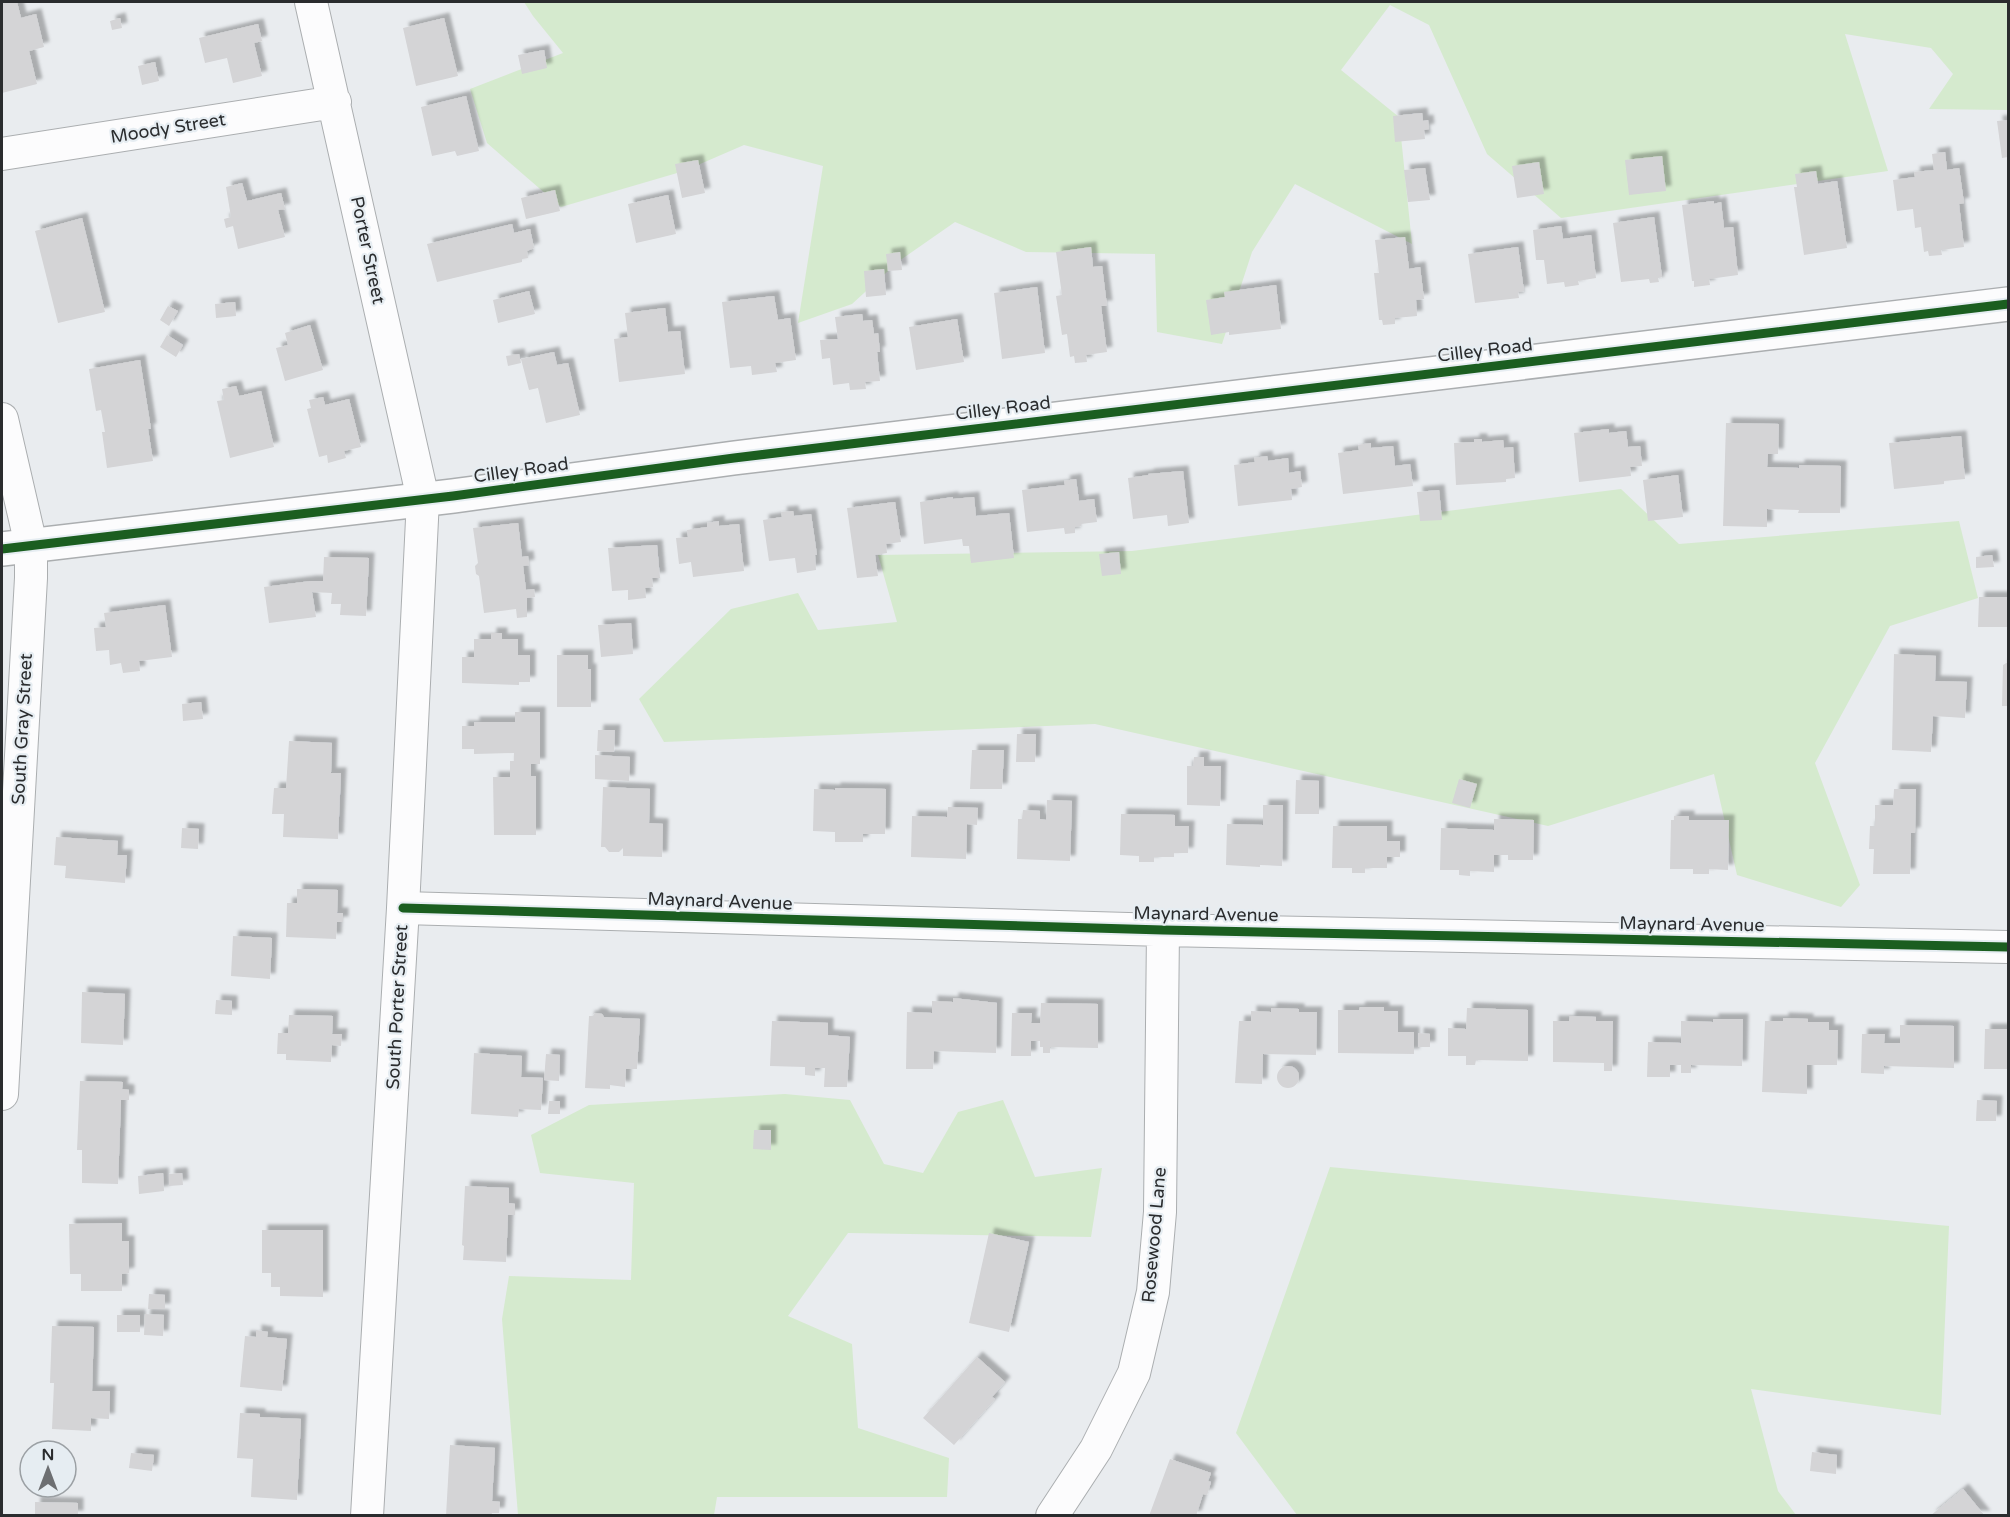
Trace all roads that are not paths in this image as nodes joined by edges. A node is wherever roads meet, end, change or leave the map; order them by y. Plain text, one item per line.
1 (311, 2) edge
2 (335, 102) junction
3 (2, 154) edge
4 (2008, 303) edge
5 (2, 419) edge
6 (423, 499) junction
7 (16, 547) edge
8 (402, 908) junction
9 (1163, 930) junction
10 (2008, 947) edge
11 (2, 1094) edge
12 (367, 1515) edge
13 (1052, 1515) edge

1 - 2 street, Porter Street
2 - 3 street, Moody Street
2 - 6 street, Porter Street
4 - 6 street, Cilley Road
5 - 7 street, South Gray Street
6 - 7 street, Cilley Road
6 - 8 street, South Porter Street
7 - 11 street, South Gray Street
8 - 9 street, Maynard Avenue
8 - 12 street, South Porter Street
9 - 10 street, Maynard Avenue
9 - 13 street, Rosewood Lane

